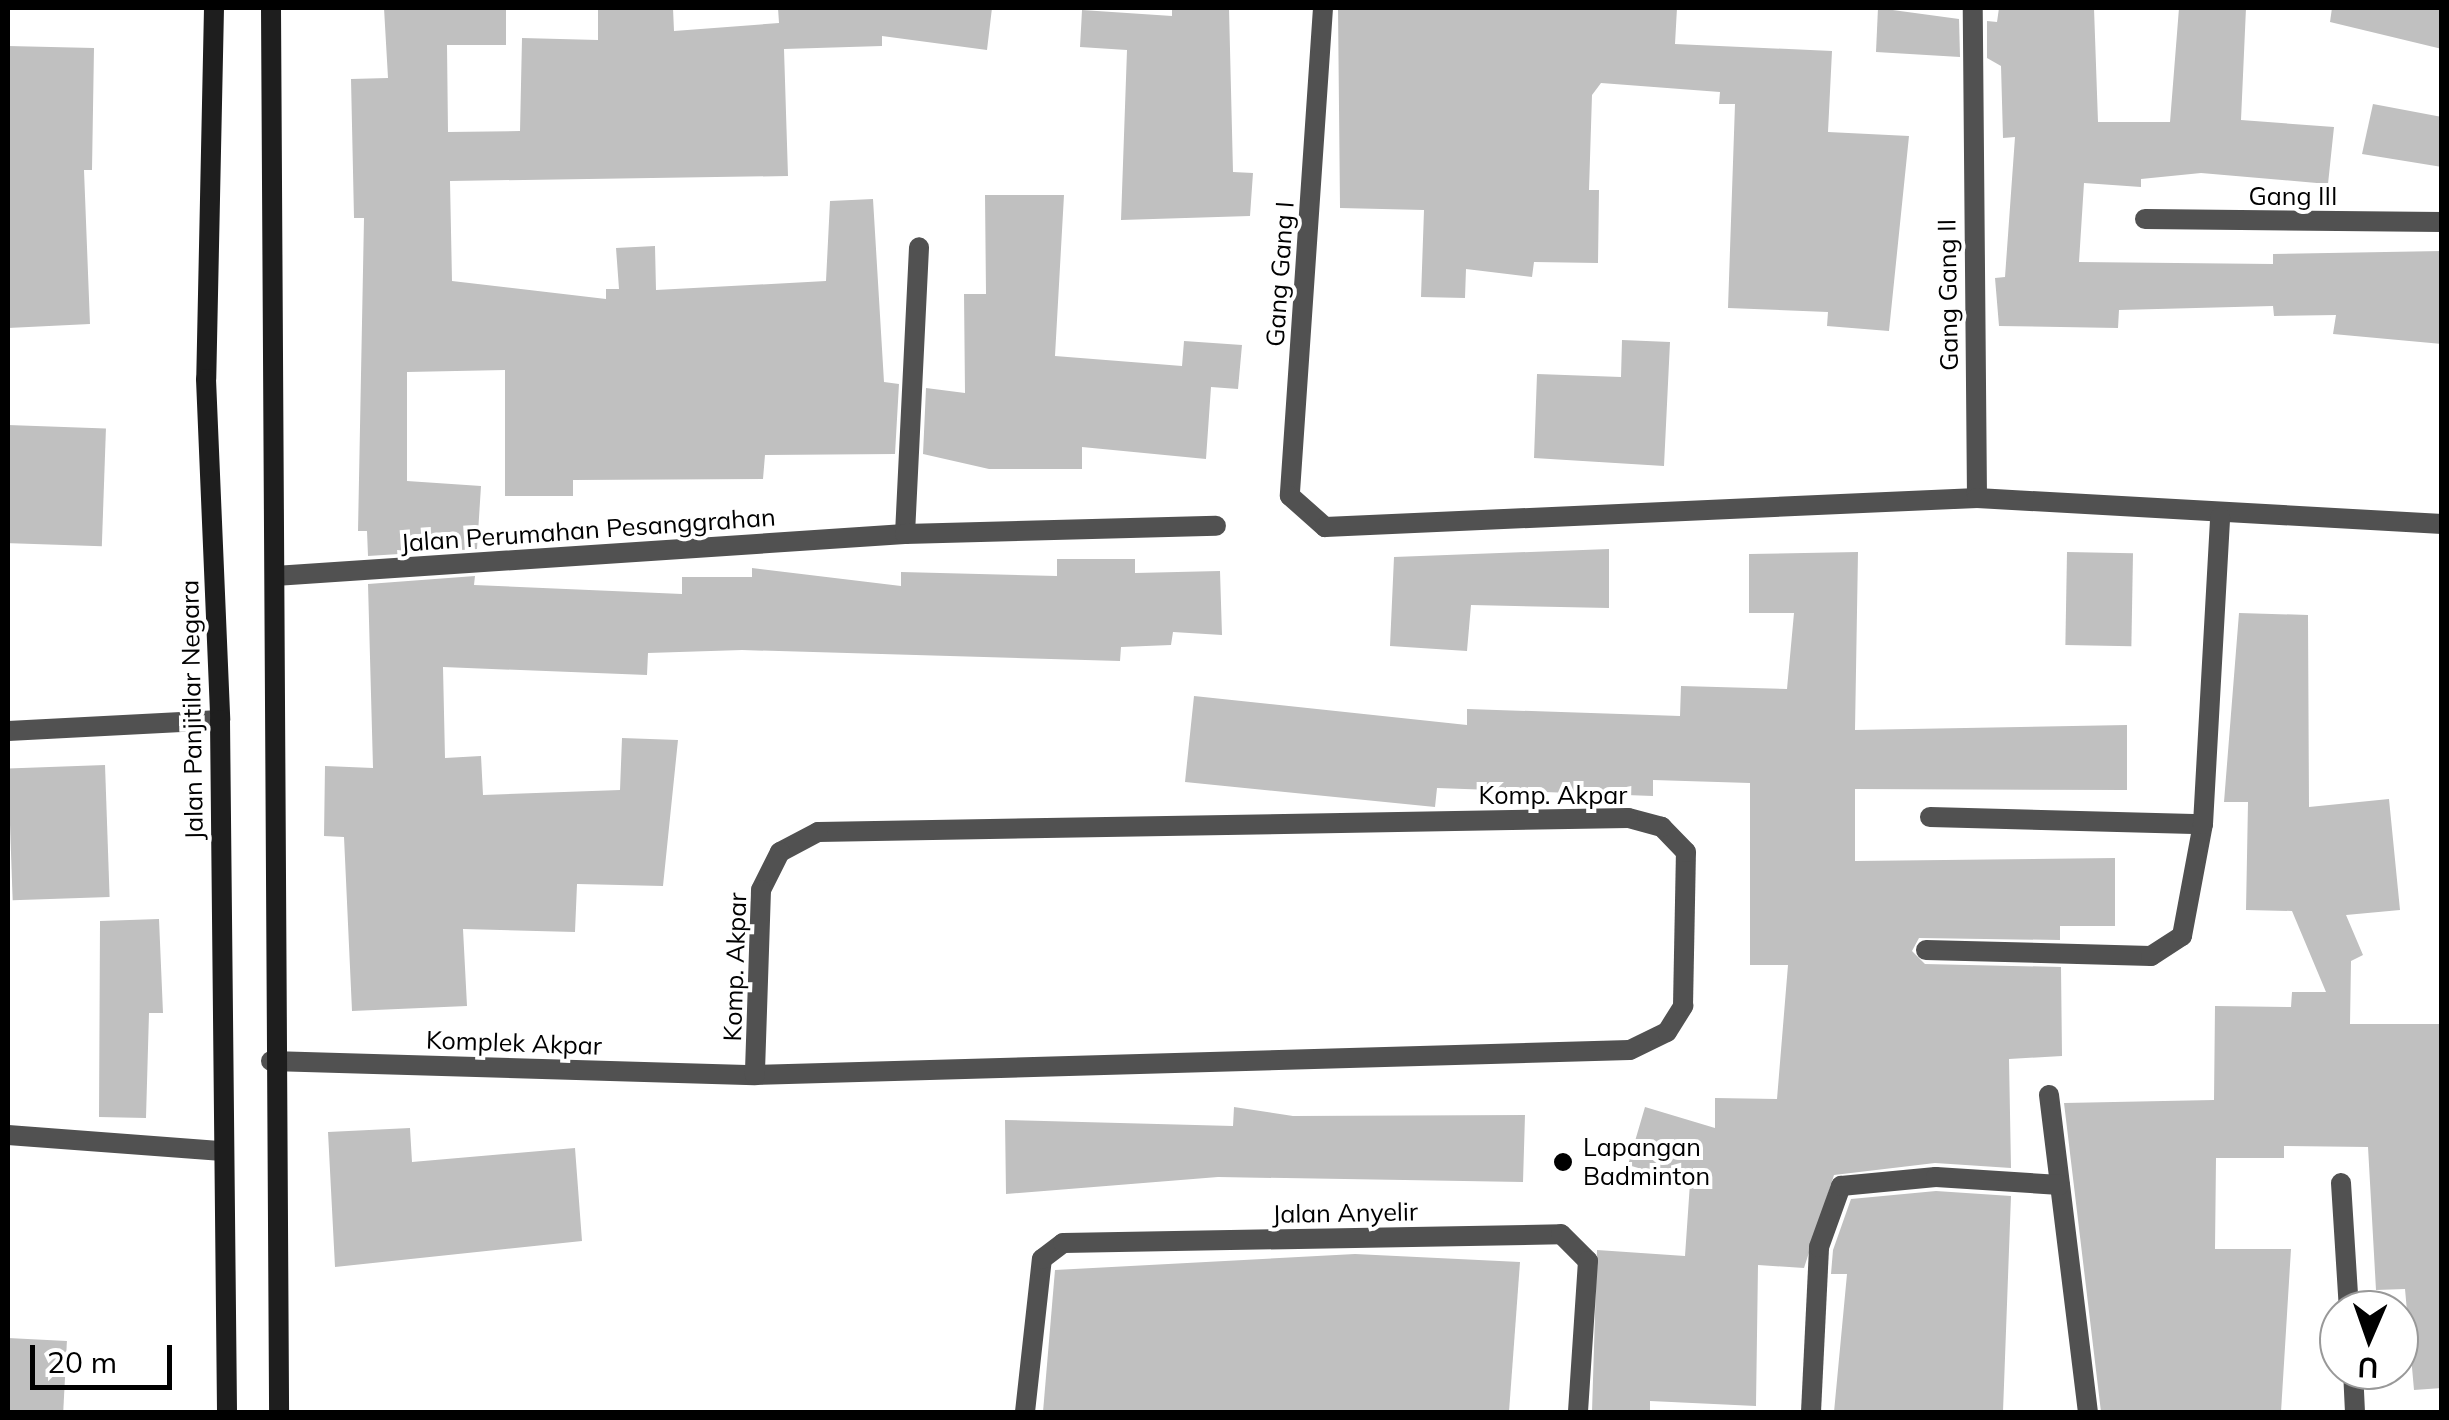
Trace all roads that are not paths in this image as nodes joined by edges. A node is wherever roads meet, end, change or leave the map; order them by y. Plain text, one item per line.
1 (214, 8) edge
2 (271, 8) edge
3 (1323, 8) edge
4 (1972, 8) edge
5 (2145, 218) dead end
6 (2442, 222) edge
7 (919, 247) dead end
8 (1977, 498) junction
9 (2220, 517) junction
10 (2442, 524) edge
11 (1216, 526) dead end
12 (905, 534) junction
13 (274, 576) junction
14 (220, 720) junction
15 (8, 731) edge
16 (1930, 817) dead end
17 (2203, 824) junction
18 (1926, 950) dead end
19 (271, 1060) junction
20 (755, 1075) junction
21 (2050, 1095) dead end
22 (8, 1135) edge
23 (222, 1151) junction
24 (2342, 1182) dead end
25 (2060, 1185) junction
26 (2348, 1290) edge
27 (226, 1412) edge
28 (279, 1412) edge
29 (1025, 1412) edge
30 (1578, 1412) edge
31 (1811, 1412) edge
32 (2088, 1412) edge

1 - 14 main road, Jalan Panjitilar Negara
2 - 13 main road
3 - 8 street, Gang Gang I
4 - 8 street, Gang Gang II
5 - 6 street, Gang III
7 - 12 street
8 - 9 street
9 - 10 street
9 - 17 street
11 - 12 street, Jalan Perumahan Pesanggrahan
12 - 13 street, Jalan Perumahan Pesanggrahan
13 - 19 main road
14 - 15 street
14 - 23 main road, Jalan Panjitilar Negara
16 - 17 street
17 - 18 street
19 - 20 street, Komplek Akpar
19 - 28 main road
20 - 20 street, Komp. Akpar
21 - 25 street
22 - 23 street
23 - 27 main road, Jalan Panjitilar Negara
24 - 26 street
25 - 31 street
25 - 32 street
29 - 30 street, Jalan Anyelir

